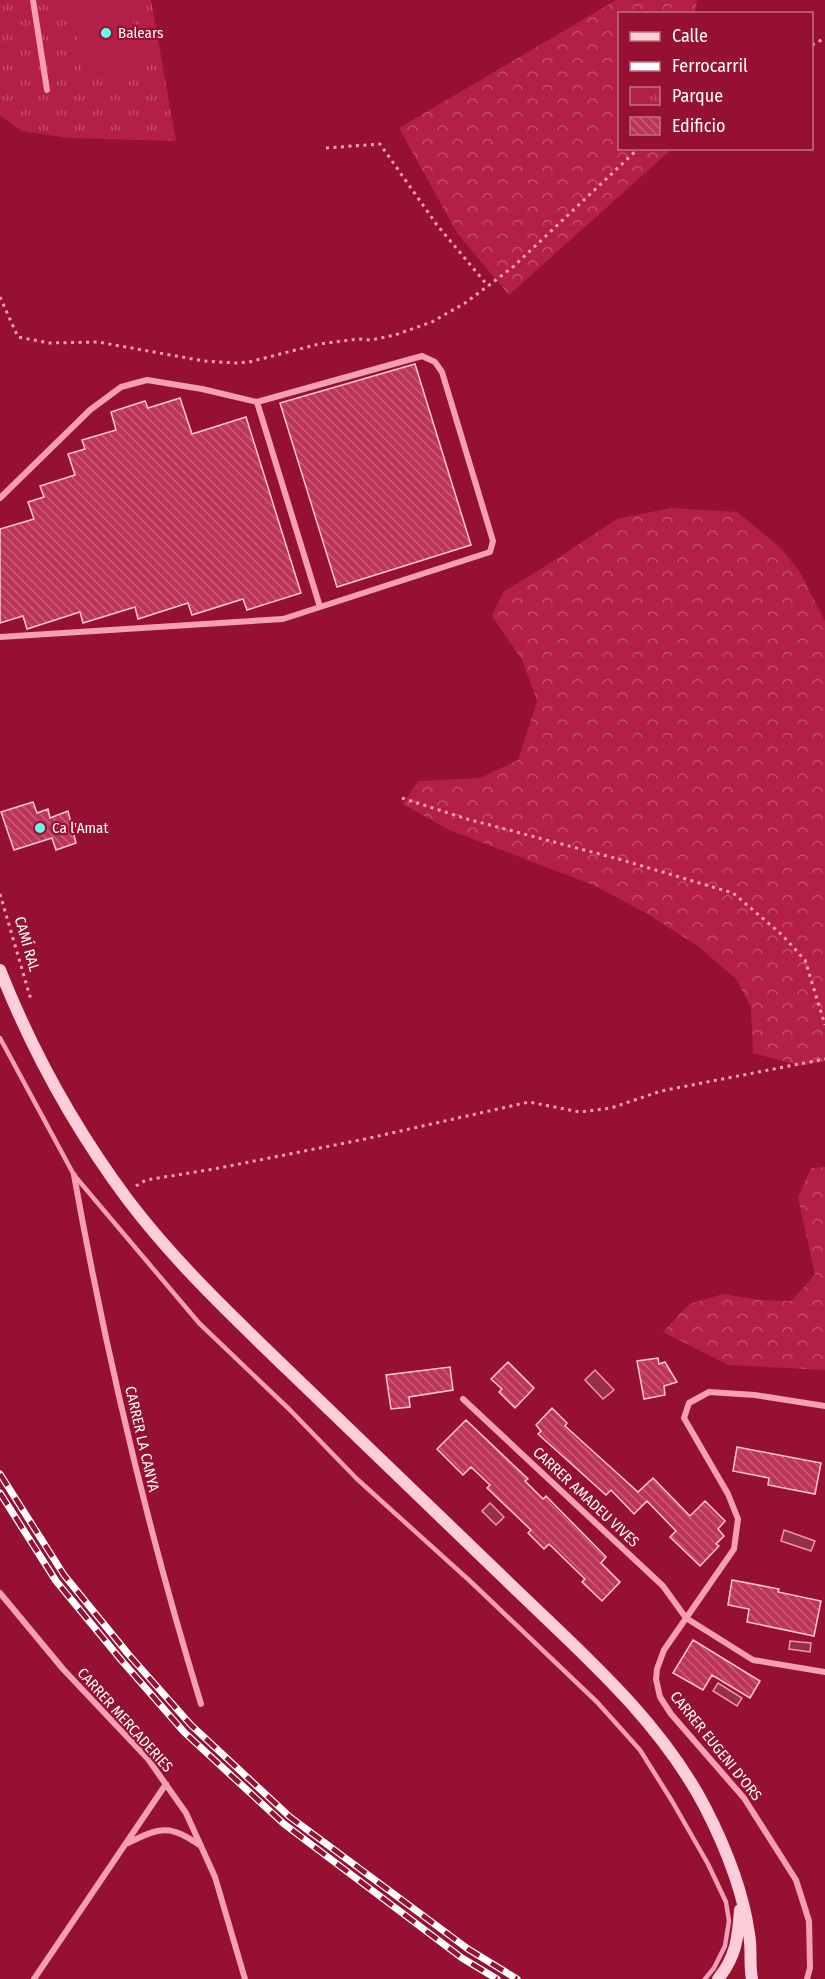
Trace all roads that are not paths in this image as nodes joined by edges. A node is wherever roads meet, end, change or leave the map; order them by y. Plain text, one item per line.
1 (33, 0) edge
2 (46, 90) dead end
3 (257, 402) junction
4 (0, 498) edge
5 (320, 607) junction
6 (0, 637) edge
7 (0, 970) edge
8 (0, 1038) edge
9 (74, 1175) junction
10 (463, 1399) dead end
11 (825, 1406) edge
12 (0, 1593) edge
13 (686, 1618) junction
14 (825, 1672) edge
15 (201, 1704) dead end
16 (166, 1784) junction
17 (128, 1843) junction
18 (203, 1847) junction
19 (741, 1900) junction
20 (34, 1979) edge
21 (245, 1979) edge
22 (705, 1979) edge
23 (718, 1979) edge
24 (752, 1979) edge
25 (807, 1979) edge

1 - 2 street
3 - 4 street
3 - 5 street
3 - 5 street
5 - 6 street
7 - 19 main road
8 - 9 lane
9 - 15 street, CARRER LA CANYA
9 - 22 lane
10 - 13 street, CARRER AMADEU VIVES
11 - 13 street, CARRER EUGENI D'ORS
12 - 16 street, CARRER MERCADERIES
13 - 14 street
13 - 25 street, CARRER EUGENI D'ORS
16 - 17 street
16 - 18 street, CARRER MERCADERIES
17 - 18 street
17 - 20 street
18 - 21 street, CARRER MERCADERIES
19 - 23 main road
19 - 24 main road

